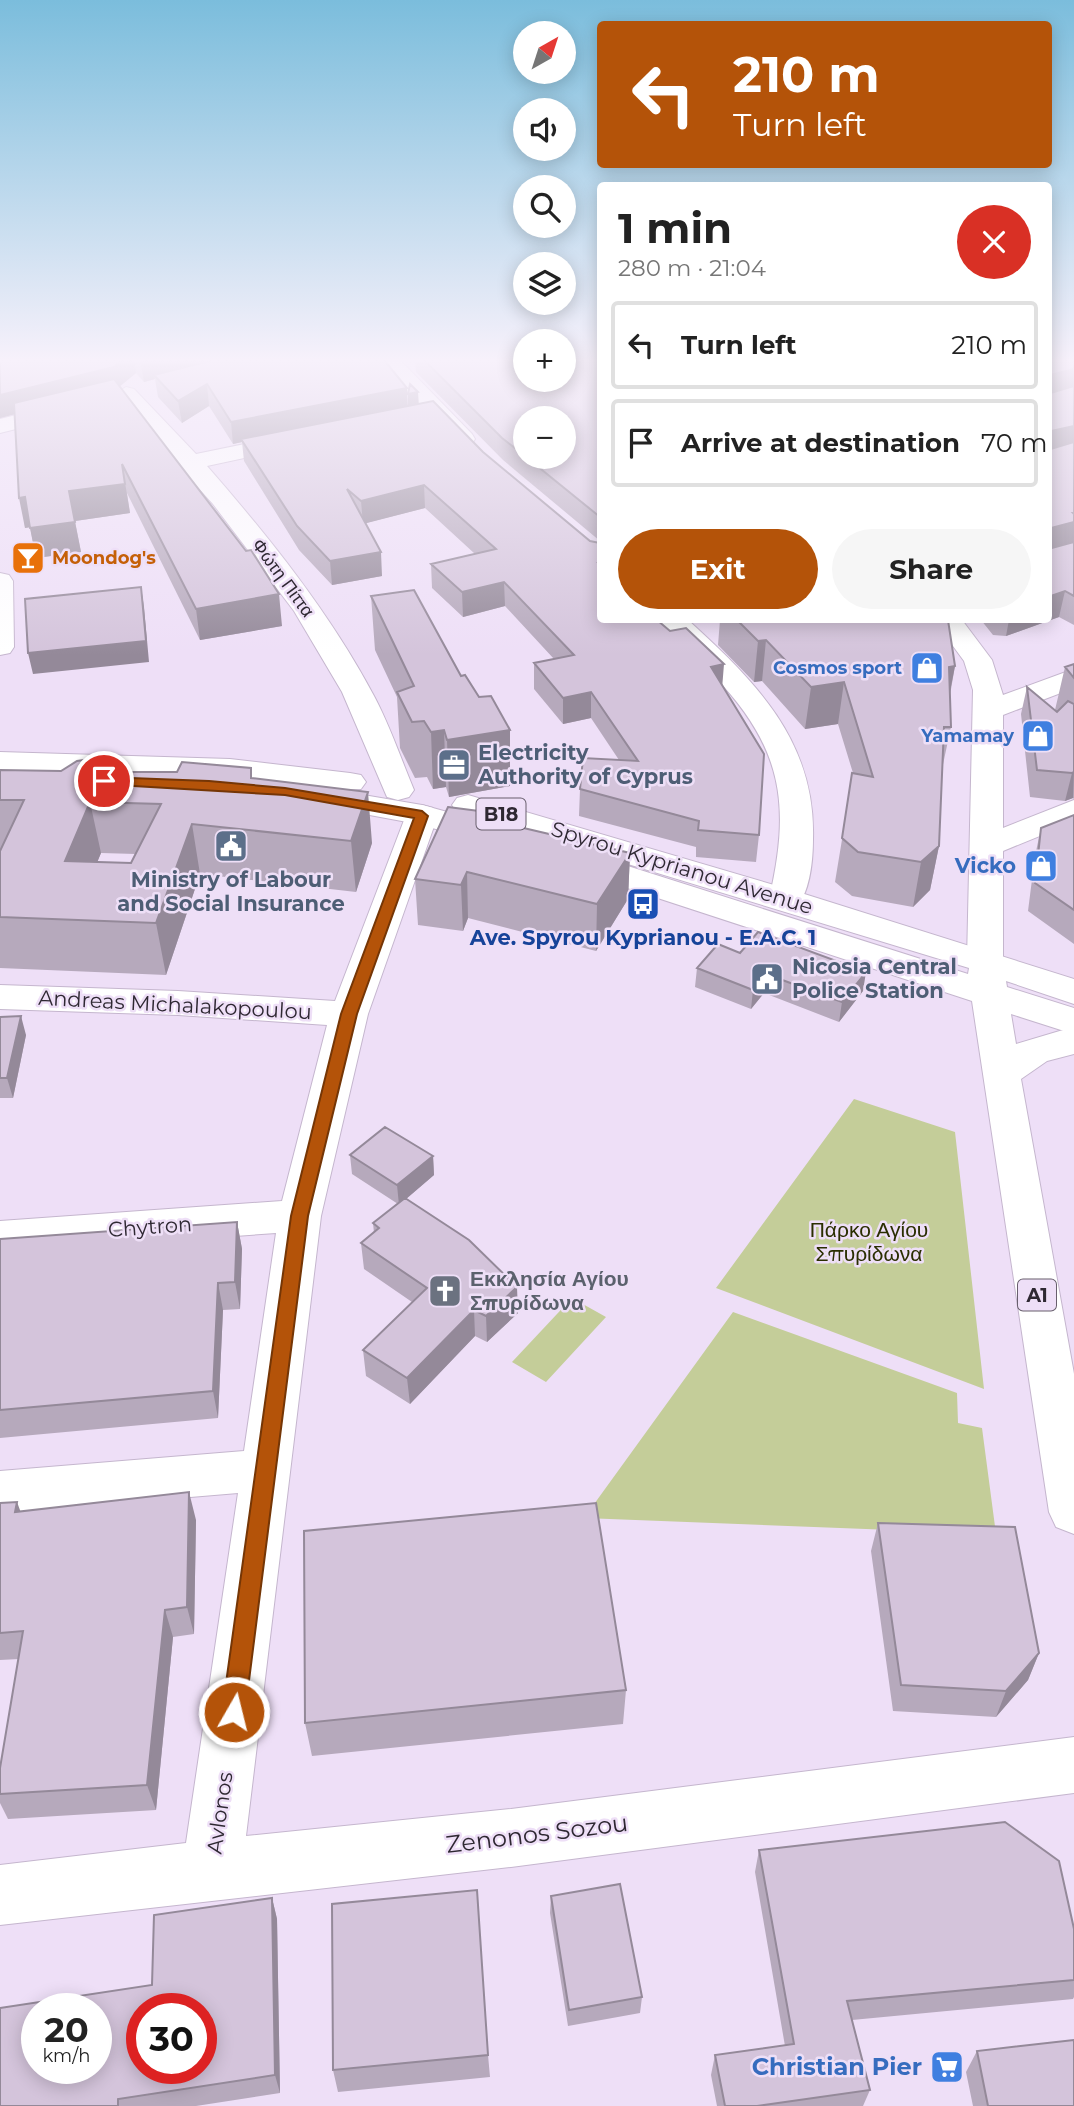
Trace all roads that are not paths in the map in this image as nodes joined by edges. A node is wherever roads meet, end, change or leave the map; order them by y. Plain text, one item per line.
1 (189, 458) edge
2 (206, 458) edge
3 (192, 461) junction
4 (1, 587) edge
5 (675, 623) edge
6 (950, 623) edge
7 (0, 647) edge
8 (1074, 678) edge
9 (997, 707) junction
10 (0, 761) edge
11 (0, 778) edge
12 (410, 803) junction
13 (1074, 810) edge
14 (987, 846) junction
15 (786, 899) junction
16 (987, 976) junction
17 (1074, 992) edge
18 (0, 997) edge
19 (349, 1014) junction
20 (1074, 1021) edge
21 (1074, 1041) edge
22 (1001, 1077) junction
23 (300, 1216) junction
24 (0, 1237) edge
25 (267, 1470) junction
26 (0, 1492) edge
27 (1074, 1512) edge
28 (1074, 1765) edge
29 (212, 1869) junction
30 (0, 1895) edge

1 - 3 street, Φώτη Πίττα
2 - 3 street
3 - 12 street, Φώτη Πίττα
4 - 7 street
5 - 15 street
6 - 9 street
8 - 9 street
9 - 14 street
10 - 12 street, Spyrou Kyprianou Avenue / B18
11 - 12 street, Spyrou Kyprianou Avenue / B18
12 - 15 street, Spyrou Kyprianou Avenue / B18
12 - 16 street, Spyrou Kyprianou Avenue / B18
12 - 19 street, Avlonos
13 - 14 street
14 - 16 street
15 - 16 street, Spyrou Kyprianou Avenue / B18
16 - 17 street, B18
16 - 20 street, B18
16 - 22 street, A1
18 - 19 street, Andreas Michalakopoulou
19 - 23 street, Avlonos
21 - 22 street
22 - 27 street, A1
23 - 24 street, Chytron
23 - 25 street, Avlonos
25 - 26 street
25 - 29 street, Avlonos
28 - 29 street, Zenonos Sozou
29 - 30 street, Zenonos Sozou

